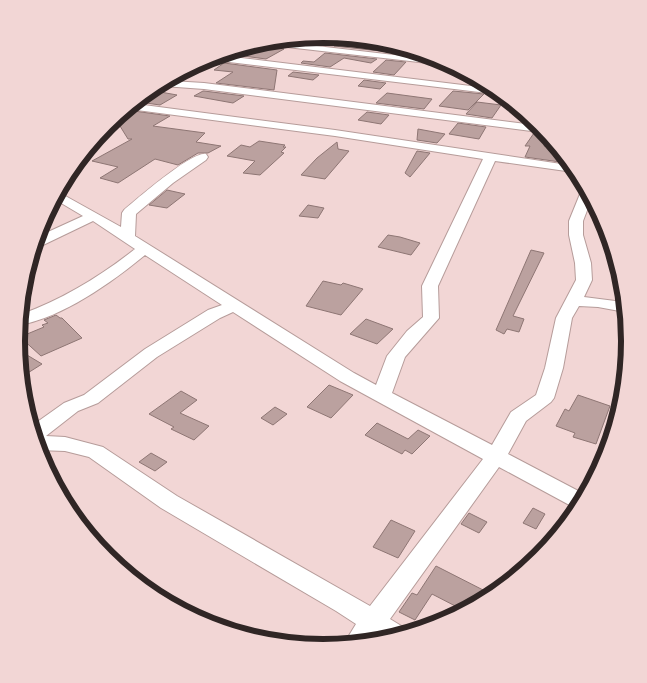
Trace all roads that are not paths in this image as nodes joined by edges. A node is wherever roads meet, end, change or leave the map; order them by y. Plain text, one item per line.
1 (288, 46) edge
2 (227, 59) edge
3 (424, 61) edge
4 (172, 84) edge
5 (486, 91) edge
6 (138, 108) edge
7 (533, 129) edge
8 (202, 157) dead end
9 (490, 158) junction
10 (566, 168) edge
11 (62, 198) edge
12 (585, 198) edge
13 (94, 216) junction
14 (128, 238) junction
15 (44, 239) edge
16 (144, 249) junction
17 (574, 302) junction
18 (235, 305) junction
19 (619, 306) edge
20 (26, 318) edge
21 (382, 396) junction
22 (39, 431) edge
23 (43, 443) edge
24 (496, 456) junction
25 (577, 500) edge
26 (372, 620) junction
27 (390, 632) edge
28 (361, 637) edge

1 - 3 street
2 - 5 street
4 - 7 street
6 - 9 street
8 - 14 street
9 - 10 street
9 - 21 street
11 - 13 street
12 - 17 street
13 - 14 street
13 - 15 street
14 - 16 street
16 - 18 street
16 - 20 street
17 - 19 street
17 - 24 street
18 - 21 street
18 - 22 street
21 - 24 street
23 - 26 street
24 - 25 street
24 - 26 street
26 - 27 street
26 - 28 street

